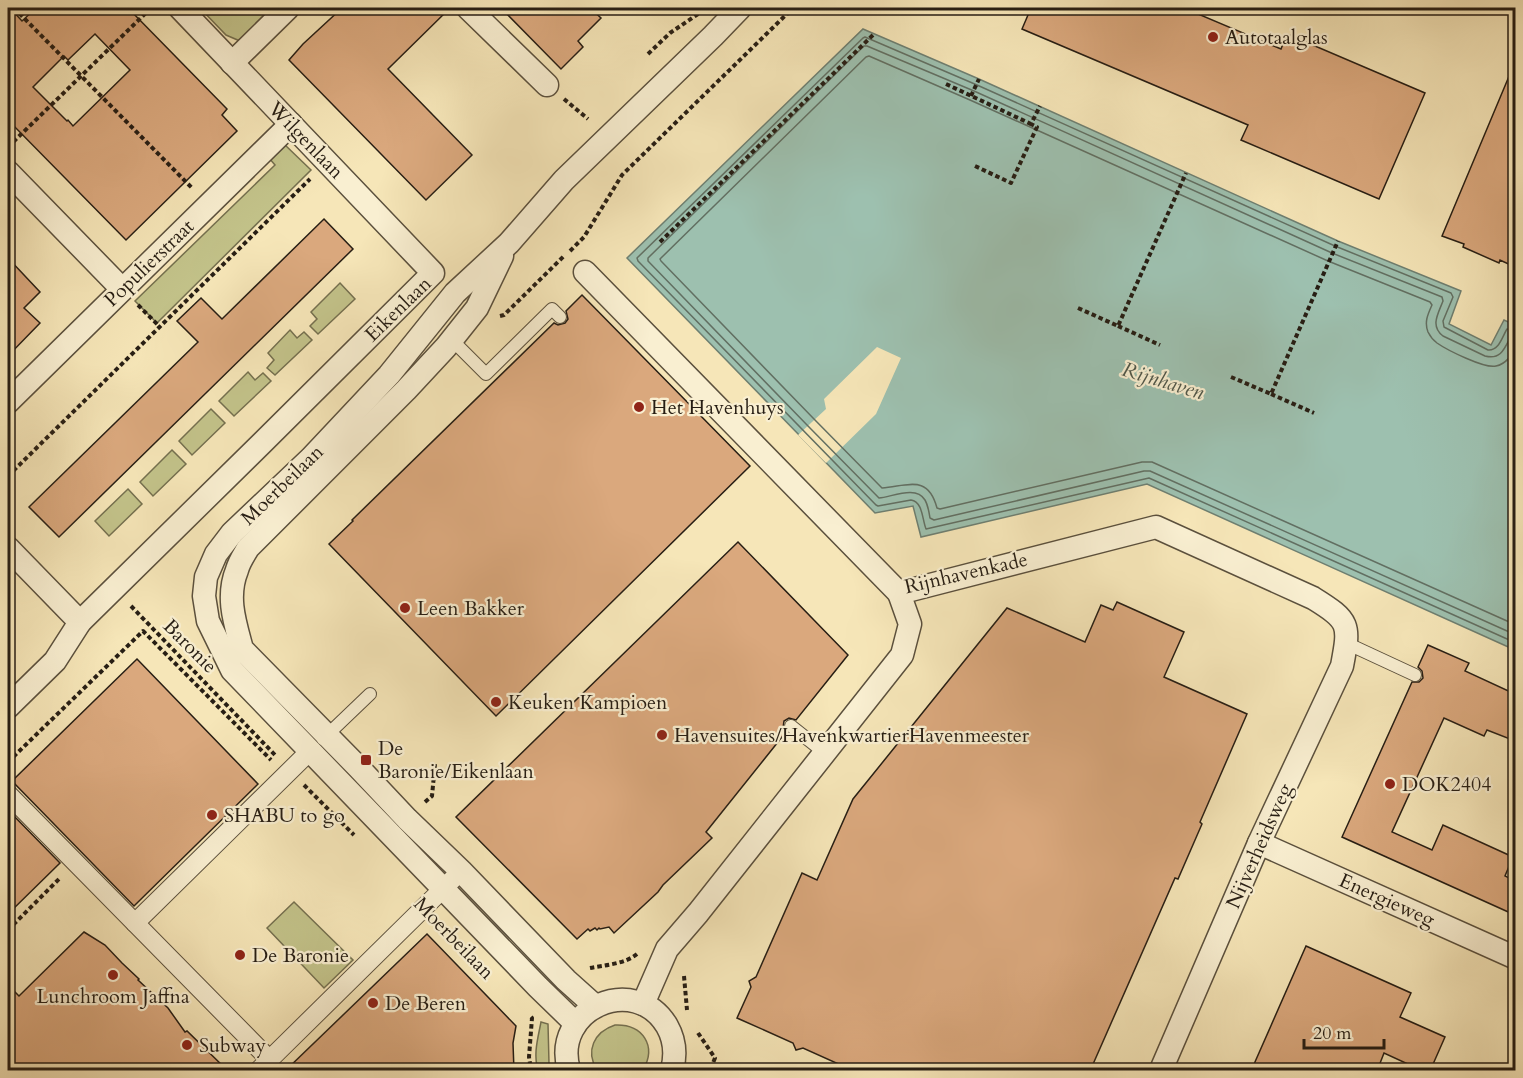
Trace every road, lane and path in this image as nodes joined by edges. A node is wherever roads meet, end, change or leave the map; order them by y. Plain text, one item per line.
1 (14, 8) edge
2 (151, 8) edge
3 (180, 8) edge
4 (288, 8) edge
5 (468, 8) edge
6 (740, 8) edge
7 (793, 8) edge
8 (700, 11) dead end
9 (874, 34) dead end
10 (648, 54) dead end
11 (232, 63) junction
12 (80, 76) junction
13 (979, 79) dead end
14 (946, 84) dead end
15 (548, 85) joint
16 (971, 96) junction
17 (1040, 106) dead end
18 (588, 119) dead end
19 (291, 124) junction
20 (1031, 124) junction
21 (8, 147) edge
22 (327, 161) junction
23 (975, 166) dead end
24 (8, 172) edge
25 (1186, 173) dead end
26 (208, 205) junction
27 (1338, 241) dead end
28 (660, 242) dead end
29 (509, 243) junction
30 (585, 272) dead end
31 (433, 273) joint
32 (122, 289) junction
33 (477, 308) junction
34 (1078, 309) dead end
35 (560, 317) dead end
36 (1118, 326) junction
37 (452, 340) junction
38 (1160, 345) dead end
39 (1232, 377) dead end
40 (1271, 394) junction
41 (8, 402) edge
42 (1314, 413) dead end
43 (8, 476) edge
44 (8, 548) edge
45 (113, 589) junction
46 (899, 592) junction
47 (80, 621) junction
48 (1345, 632) junction
49 (1415, 675) dead end
50 (370, 694) dead end
51 (8, 707) edge
52 (791, 726) dead end
53 (327, 735) junction
54 (310, 751) junction
55 (825, 753) junction
56 (8, 762) edge
57 (288, 773) junction
58 (8, 794) edge
59 (355, 837) dead end
60 (1259, 843) junction
61 (76, 863) junction
62 (461, 871) junction
63 (443, 888) junction
64 (135, 923) junction
65 (8, 930) edge
66 (641, 950) dead end
67 (1515, 958) edge
68 (687, 967) dead end
69 (566, 980) junction
70 (548, 997) junction
71 (643, 1004) junction
72 (595, 1006) junction
73 (527, 1013) dead end
74 (689, 1016) dead end
75 (532, 1018) junction
76 (575, 1023) junction
77 (696, 1031) dead end
78 (265, 1065) edge
79 (531, 1071) edge
80 (568, 1071) edge
81 (672, 1071) edge
82 (710, 1071) edge
83 (1161, 1071) edge

1 - 12 path
2 - 12 path
3 - 11 street, Wilgenlaan
4 - 11 street
5 - 15 street
6 - 29 street, Moerbeilaan
7 - 33 path
8 - 10 path
9 - 28 path
11 - 19 street, Wilgenlaan
12 - 21 path
12 - 26 path
13 - 16 path
14 - 16 path
15 - 18 path
16 - 20 path
17 - 20 path
19 - 22 street, Wilgenlaan
19 - 26 street, Populierstraat
20 - 23 path
22 - 31 street, Wilgenlaan
22 - 43 path
24 - 32 street
25 - 36 path
26 - 32 street, Populierstraat
27 - 40 path
29 - 33 street, Moerbeilaan
29 - 54 street, Moerbeilaan
30 - 46 street, Rijnhavenkade
31 - 45 street, Eikenlaan
32 - 41 street, Populierstraat
33 - 37 street, Moerbeilaan
34 - 36 path
35 - 37 lane
36 - 38 path
37 - 53 street, Moerbeilaan
39 - 40 path
40 - 42 path
44 - 47 street
45 - 47 street, Eikenlaan
45 - 57 path
46 - 48 street, Rijnhavenkade
46 - 55 street
47 - 51 street, Eikenlaan
48 - 49 lane
48 - 60 street, Nijverheidsweg
50 - 53 lane
52 - 55 lane
53 - 54 lane
53 - 62 street, Moerbeilaan
54 - 57 street
54 - 63 street, Moerbeilaan
55 - 71 street
56 - 57 path, Baronie
57 - 59 path
57 - 64 street
58 - 61 street
60 - 67 street, Energieweg
60 - 83 street, Nijverheidsweg
61 - 64 street
61 - 65 path
62 - 63 street
62 - 69 street, Moerbeilaan
63 - 70 street, Moerbeilaan
63 - 78 street
64 - 78 street
66 - 69 path
68 - 74 path
69 - 72 street, Moerbeilaan
70 - 75 path
70 - 76 street, Moerbeilaan
71 - 72 street
71 - 81 street
72 - 76 street
73 - 75 path
75 - 79 path
76 - 80 street
77 - 82 path

